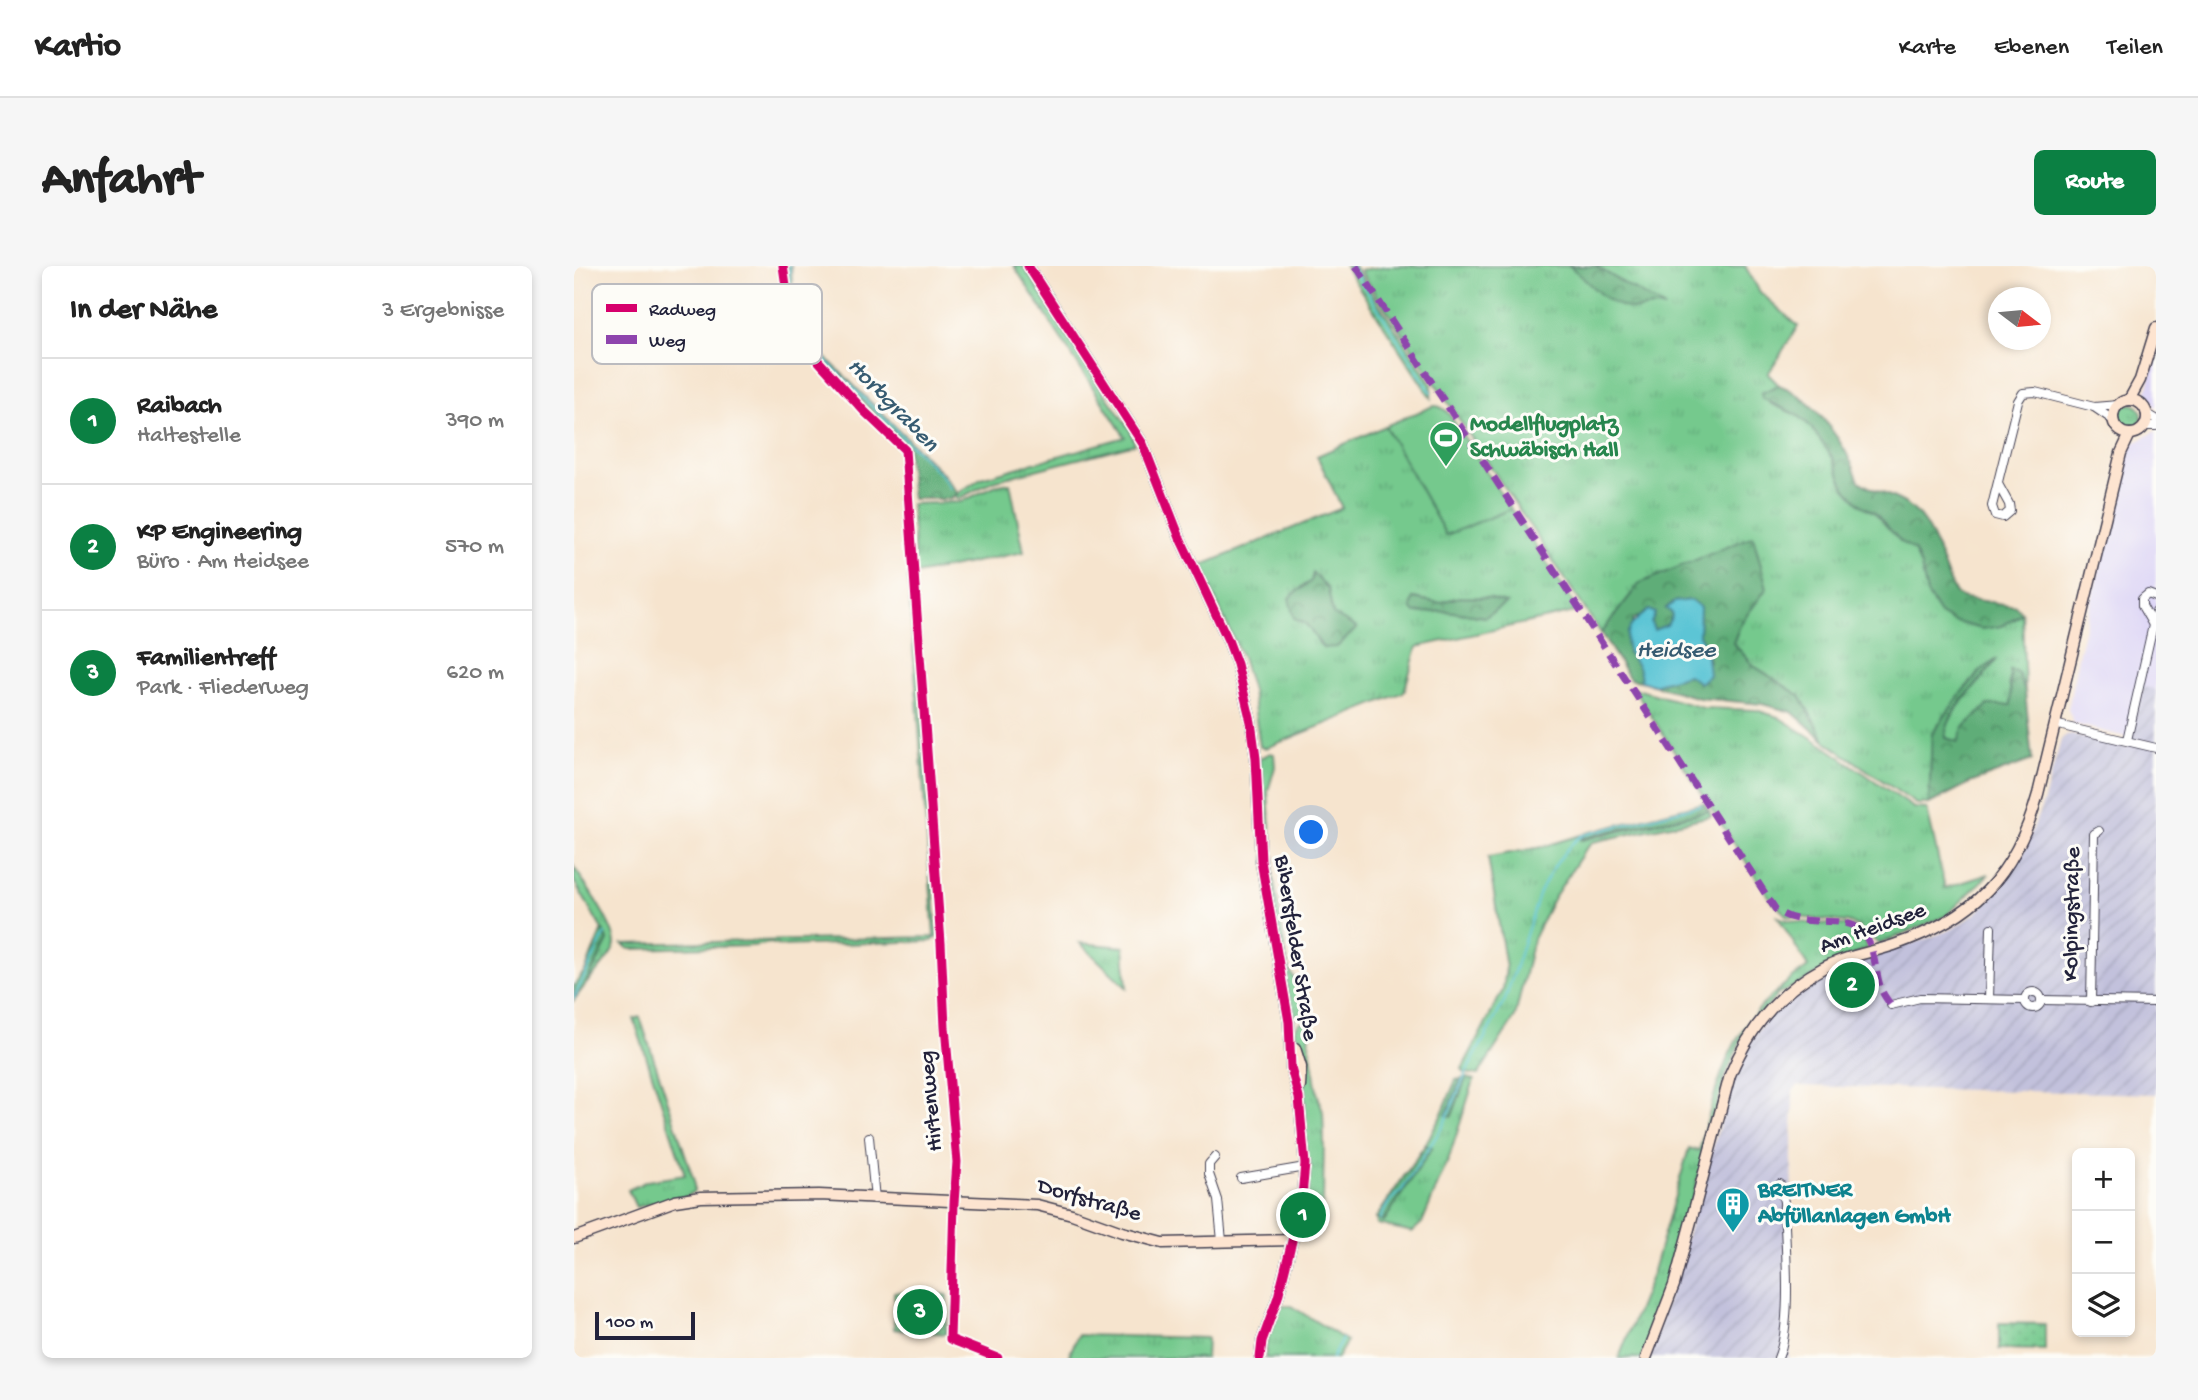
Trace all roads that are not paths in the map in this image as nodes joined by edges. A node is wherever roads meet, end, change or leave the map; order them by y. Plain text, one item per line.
1 (1028, 266) edge
2 (2156, 328) edge
3 (2134, 401) junction
4 (2118, 405) junction
5 (2094, 407) junction
6 (2151, 416) edge
7 (2144, 426) junction
8 (2156, 426) edge
9 (2121, 428) junction
10 (1997, 484) dead end
11 (2156, 597) edge
12 (2156, 612) edge
13 (2153, 625) junction
14 (2054, 724) junction
15 (2127, 740) junction
16 (2156, 748) edge
17 (2099, 831) dead end
18 (1991, 928) dead end
19 (943, 995) dead end
20 (1989, 999) junction
21 (2091, 1002) junction
22 (2156, 1002) edge
23 (1891, 1005) dead end
24 (870, 1137) dead end
25 (1215, 1157) dead end
26 (1305, 1167) junction
27 (1241, 1178) dead end
28 (1780, 1184) dead end
29 (875, 1199) junction
30 (954, 1203) junction
31 (574, 1238) edge
32 (1292, 1240) junction
33 (1222, 1241) junction
34 (950, 1339) dead end
35 (1259, 1358) edge
36 (1646, 1358) edge
37 (1777, 1358) edge

1 - 26 street, Bibersfelder Straße
2 - 3 street
3 - 4 street
3 - 6 street
4 - 5 street
4 - 9 street
5 - 9 street
5 - 10 street
6 - 7 street
7 - 8 street
7 - 9 street
9 - 14 street, Am Heidsee
11 - 13 street
12 - 13 street
13 - 15 street
14 - 15 street
14 - 36 street, Am Heidsee
15 - 16 street
17 - 21 street, Kolpingstraße
18 - 20 street
19 - 30 street, Hirtenweg
20 - 21 street, Kolpingstraße
20 - 23 street, Kolpingstraße
21 - 22 street, Kolpingstraße
24 - 29 street
25 - 33 street
26 - 27 street
26 - 32 street, Bibersfelder Straße
28 - 37 street
29 - 30 street, Dorfstraße
29 - 31 street, Dorfstraße
30 - 33 street, Dorfstraße
30 - 34 street, Hirtenweg
32 - 33 street, Dorfstraße
32 - 35 street, Bibersfelder Straße

